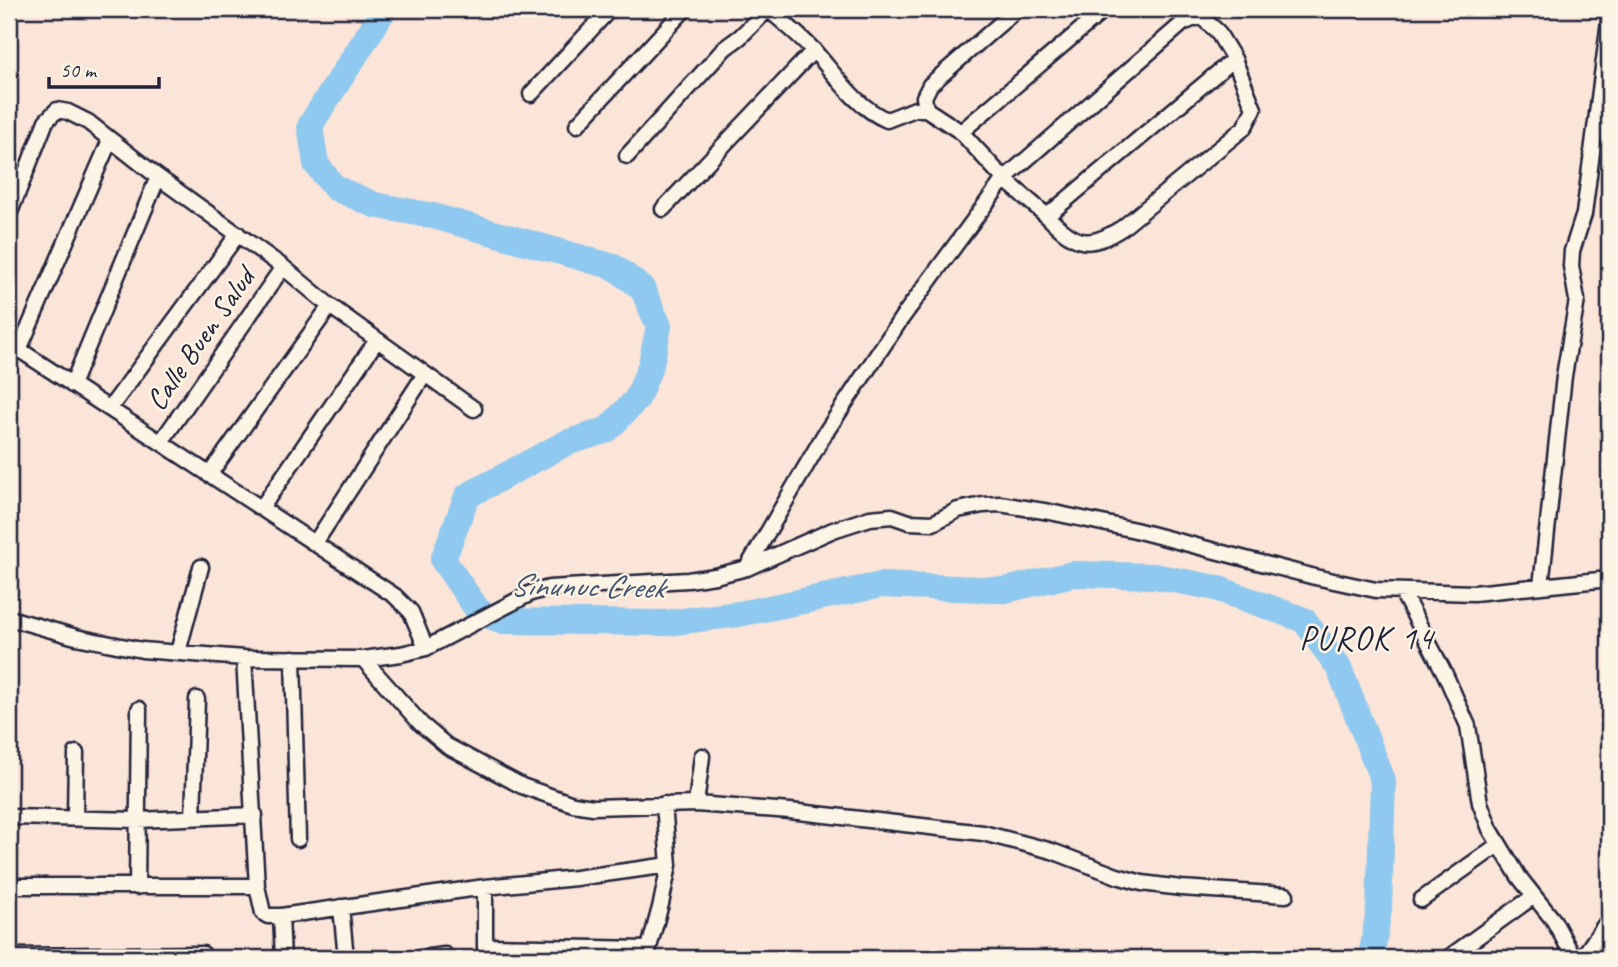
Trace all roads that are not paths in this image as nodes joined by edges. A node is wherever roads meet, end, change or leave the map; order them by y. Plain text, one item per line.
1 (610, 9) edge
2 (685, 9) edge
3 (768, 9) edge
4 (1017, 9) edge
5 (1105, 9) edge
6 (1609, 21) edge
7 (814, 50) junction
8 (1234, 59) junction
9 (530, 94) dead end
10 (926, 109) junction
11 (577, 125) dead end
12 (961, 132) junction
13 (110, 140) junction
14 (627, 156) dead end
15 (158, 177) junction
16 (1004, 179) junction
17 (663, 209) dead end
18 (9, 215) edge
19 (1047, 216) junction
20 (238, 234) junction
21 (283, 267) junction
22 (330, 306) junction
23 (377, 340) junction
24 (14, 346) edge
25 (425, 374) junction
26 (72, 384) junction
27 (110, 408) junction
28 (474, 409) dead end
29 (161, 442) junction
30 (209, 475) junction
31 (262, 507) junction
32 (315, 543) junction
33 (201, 567) dead end
34 (747, 568) junction
35 (1609, 579) edge
36 (1541, 586) junction
37 (1402, 592) junction
38 (9, 618) edge
39 (426, 648) junction
40 (178, 652) junction
41 (244, 658) junction
42 (293, 658) junction
43 (363, 659) junction
44 (197, 699) dead end
45 (139, 709) dead end
46 (76, 753) dead end
47 (702, 757) dead end
48 (664, 804) junction
49 (696, 804) junction
50 (255, 815) junction
51 (9, 817) edge
52 (75, 818) junction
53 (194, 818) junction
54 (138, 820) junction
55 (298, 839) dead end
56 (1498, 845) junction
57 (669, 865) junction
58 (9, 886) edge
59 (257, 886) junction
60 (137, 887) junction
61 (485, 887) junction
62 (1286, 895) dead end
63 (1534, 896) junction
64 (1421, 900) dead end
65 (341, 908) junction
66 (281, 916) junction
67 (1609, 919) edge
68 (485, 952) edge
69 (203, 954) dead end
70 (647, 954) edge
71 (444, 955) dead end
72 (9, 956) edge
73 (33, 957) edge
74 (1573, 957) edge
75 (284, 958) edge
76 (346, 958) edge
77 (421, 958) edge
78 (1448, 958) edge

1 - 9 street
2 - 11 street
3 - 7 street
3 - 14 street
4 - 10 street
5 - 12 street
6 - 36 street
7 - 10 street
7 - 17 street
8 - 16 street
8 - 19 street
8 - 19 street
10 - 12 street
12 - 16 street
13 - 15 street
13 - 18 street
13 - 24 street
15 - 20 street
15 - 26 street
16 - 19 street
16 - 34 street
20 - 21 street
20 - 27 street
21 - 22 street
21 - 29 street, Calle Buen Salud
22 - 23 street
22 - 30 street
23 - 25 street
23 - 31 street
24 - 26 street
25 - 28 street
25 - 32 street
26 - 27 street
27 - 29 street
29 - 30 street
30 - 31 street
31 - 32 street
32 - 39 street
33 - 40 street
34 - 37 street
34 - 39 street
35 - 36 street
36 - 37 street
37 - 56 street
38 - 40 street
39 - 43 street
40 - 41 street
41 - 42 street
41 - 50 street
42 - 43 street
42 - 55 street
43 - 48 street
44 - 53 street
45 - 54 street
46 - 52 street
47 - 49 street
48 - 49 street
48 - 57 street
49 - 62 street
50 - 53 street
50 - 59 street
51 - 52 street
52 - 54 street
53 - 54 street
54 - 60 street
56 - 63 street
56 - 64 street
57 - 61 street
57 - 70 street
58 - 60 street
59 - 60 street
59 - 66 street
61 - 65 street
61 - 68 street
63 - 74 street
63 - 78 street
65 - 66 street
65 - 76 street
66 - 75 street
67 - 74 street
68 - 70 street
69 - 73 street
71 - 77 street
72 - 73 street

